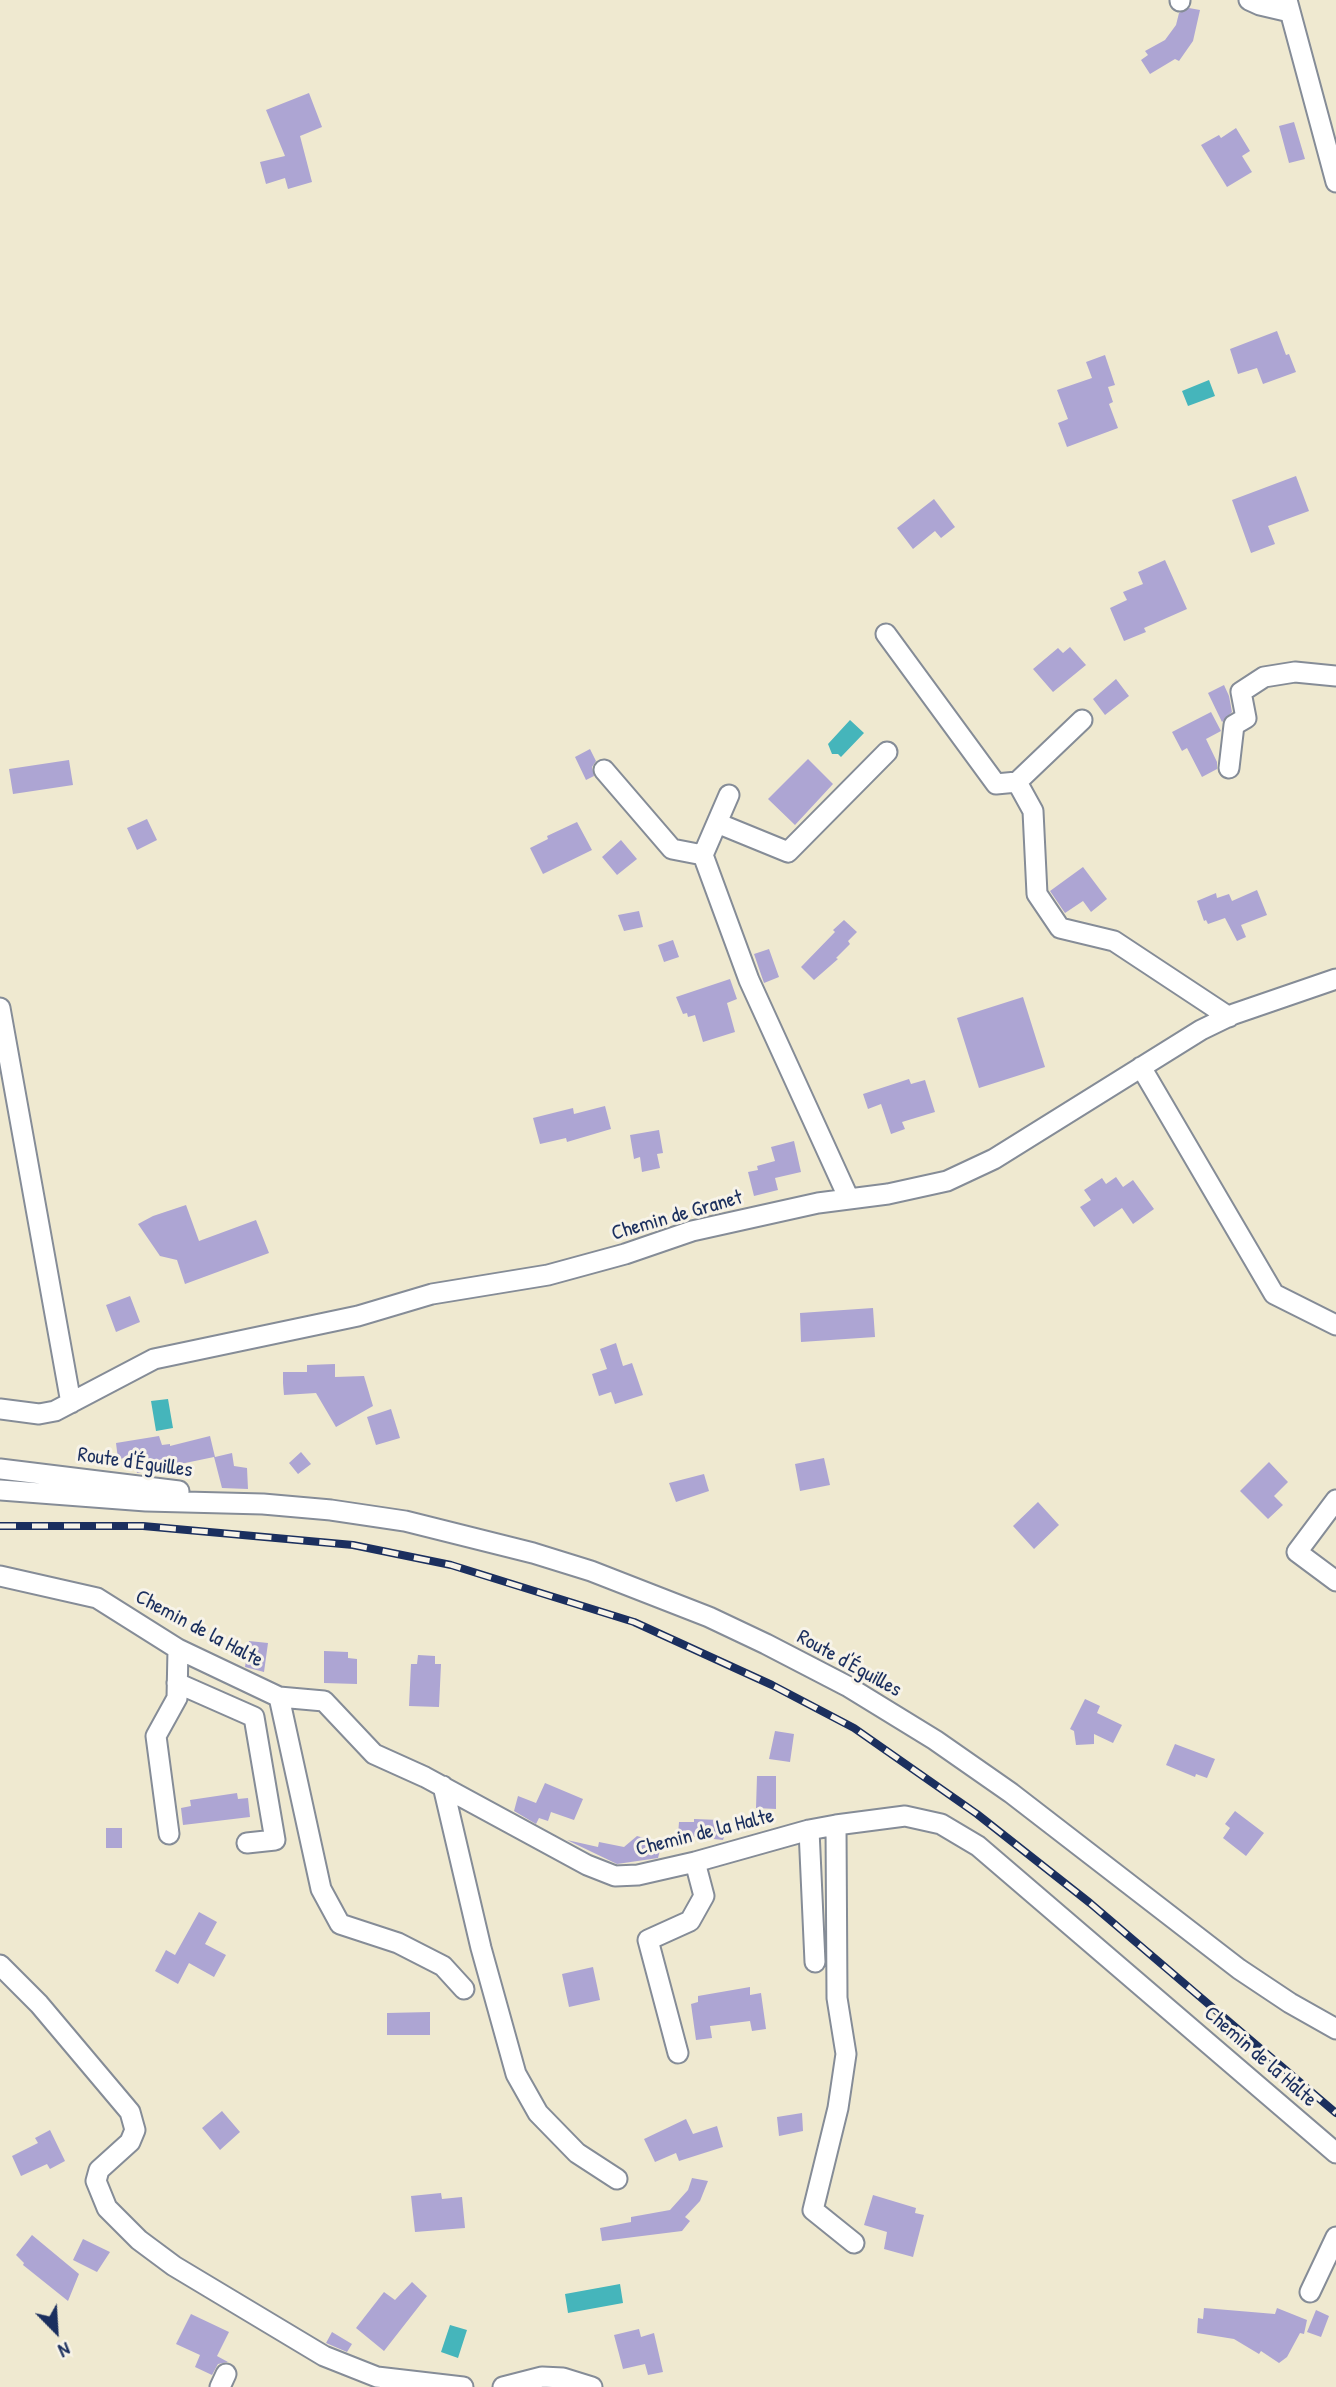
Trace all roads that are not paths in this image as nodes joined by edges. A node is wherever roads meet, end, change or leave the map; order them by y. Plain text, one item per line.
1 (1249, 0) edge
2 (1289, 6) edge
3 (1336, 182) edge
4 (886, 634) dead end
5 (1336, 676) edge
6 (1082, 720) dead end
7 (887, 752) dead end
8 (1229, 768) dead end
9 (604, 770) dead end
10 (1017, 782) junction
11 (729, 795) dead end
12 (717, 823) junction
13 (703, 855) junction
14 (1336, 979) edge
15 (0, 1007) edge
16 (1228, 1017) junction
17 (1142, 1067) junction
18 (849, 1199) junction
19 (1336, 1325) edge
20 (71, 1403) junction
21 (0, 1409) edge
22 (0, 1469) edge
23 (0, 1490) edge
24 (1336, 1500) edge
25 (263, 1504) junction
26 (0, 1576) edge
27 (1336, 1581) edge
28 (178, 1649) junction
29 (177, 1683) junction
30 (279, 1697) junction
31 (443, 1786) junction
32 (836, 1825) junction
33 (809, 1830) junction
34 (169, 1833) dead end
35 (247, 1843) dead end
36 (695, 1862) junction
37 (815, 1962) dead end
38 (0, 1965) edge
39 (464, 1989) dead end
40 (1336, 2029) edge
41 (678, 2053) dead end
42 (1336, 2153) edge
43 (617, 2179) dead end
44 (1336, 2236) edge
45 (854, 2243) dead end
46 (1310, 2292) dead end
47 (463, 2387) edge
48 (503, 2387) edge
49 (592, 2387) edge

1 - 2 street
2 - 3 street
4 - 10 street
5 - 8 street
6 - 10 street
7 - 12 street
9 - 13 street
10 - 16 street
11 - 12 street
12 - 13 street
13 - 18 street
14 - 16 street, Chemin de Granet
15 - 20 street
16 - 17 street, Chemin de Granet
17 - 18 street, Chemin de Granet
17 - 19 street
18 - 20 street, Chemin de Granet
20 - 21 street, Chemin de Granet
22 - 25 street, Route d'Éguilles
23 - 25 street, Route d'Éguilles
24 - 27 street
25 - 40 street, Route d'Éguilles
26 - 28 street, Chemin de la Halte
28 - 29 street
28 - 30 street, Chemin de la Halte
29 - 34 street
29 - 35 street
30 - 31 street, Chemin de la Halte
30 - 39 street
31 - 36 street, Chemin de la Halte
31 - 43 street
32 - 33 street, Chemin de la Halte
32 - 42 street, Chemin de la Halte
32 - 45 street
33 - 36 street, Chemin de la Halte
33 - 37 street
36 - 41 street
38 - 47 street
44 - 46 street
48 - 49 street

